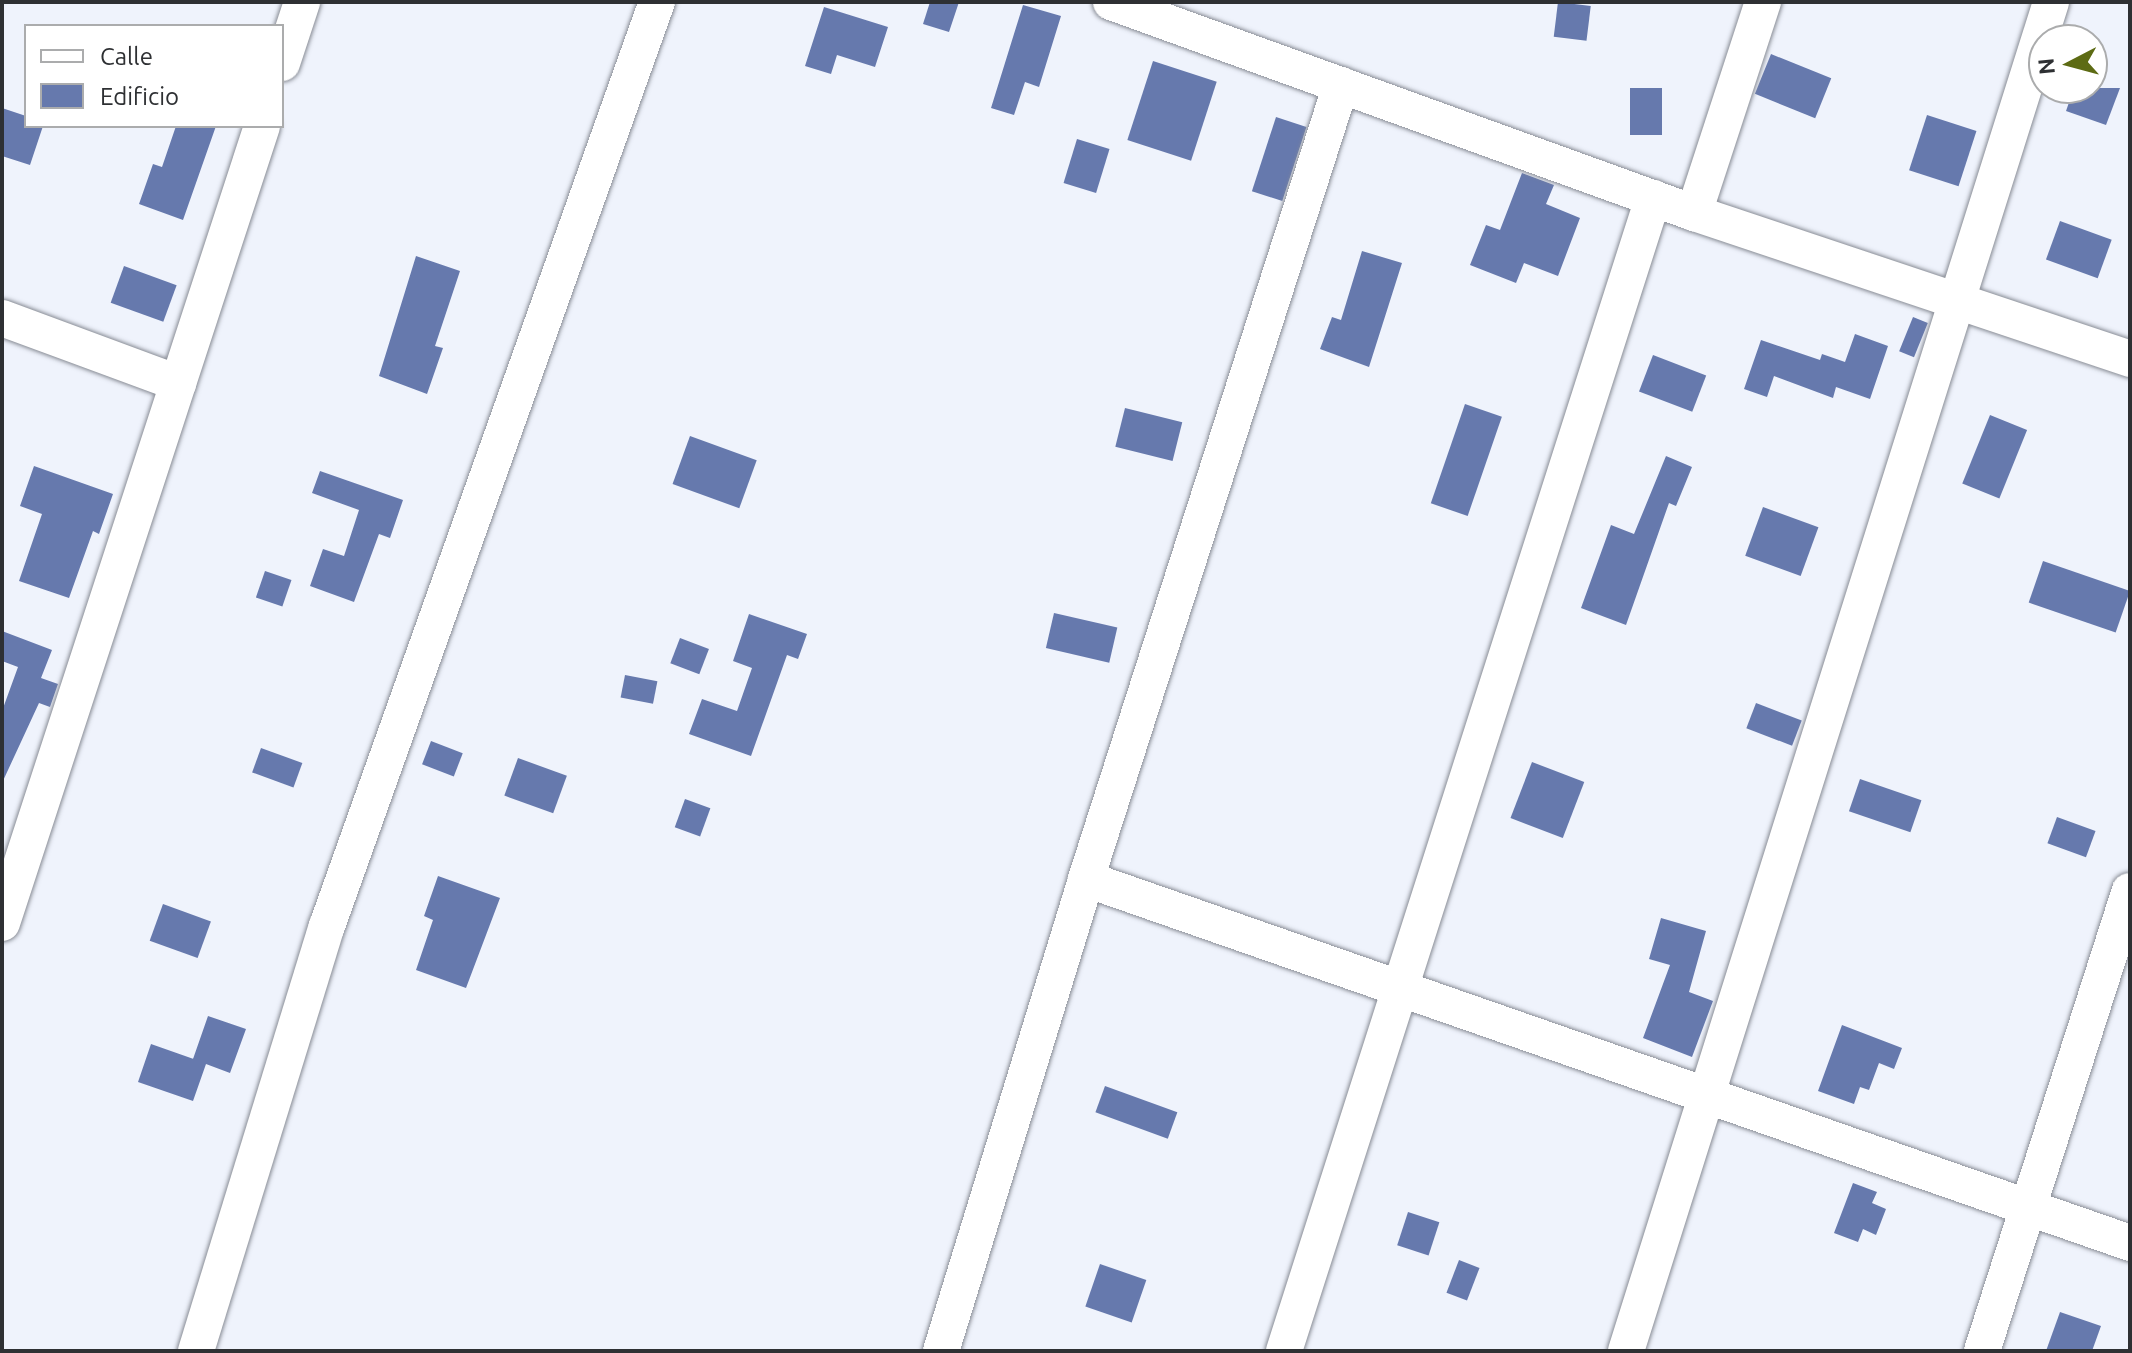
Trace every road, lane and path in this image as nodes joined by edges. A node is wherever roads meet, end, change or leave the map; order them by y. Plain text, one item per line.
1 (302, 2) edge
2 (657, 2) edge
3 (1111, 2) edge
4 (1763, 2) edge
5 (2051, 2) edge
6 (284, 57) edge
7 (1341, 85) junction
8 (261, 128) edge
9 (1653, 198) junction
10 (1694, 213) junction
11 (1956, 300) junction
12 (2, 318) edge
13 (2130, 359) edge
14 (178, 383) junction
15 (1086, 879) junction
16 (2130, 891) edge
17 (2, 923) edge
18 (1400, 989) junction
19 (1708, 1096) junction
20 (2028, 1208) junction
21 (2130, 1243) edge
22 (196, 1351) edge
23 (941, 1351) edge
24 (1284, 1351) edge
25 (1626, 1351) edge
26 (1982, 1351) edge

1 - 6 street
2 - 22 street
3 - 7 street
4 - 10 street
5 - 11 street
7 - 9 street
7 - 15 street
8 - 14 street
9 - 10 street
9 - 18 street
10 - 11 street
11 - 13 street
11 - 19 street
12 - 14 street
14 - 17 street
15 - 18 street
15 - 23 street
16 - 20 street
18 - 19 street
18 - 24 street
19 - 20 street
19 - 25 street
20 - 21 street
20 - 26 street

